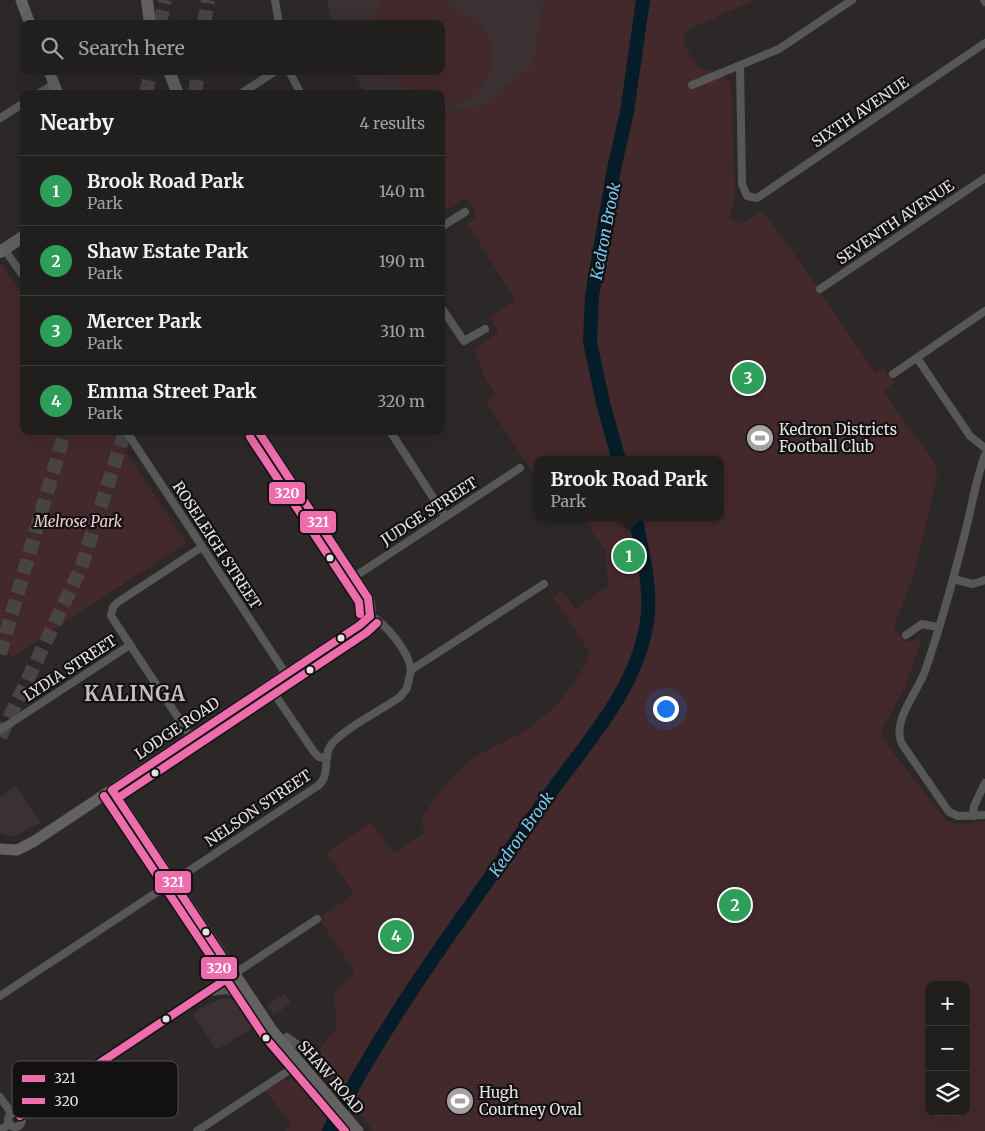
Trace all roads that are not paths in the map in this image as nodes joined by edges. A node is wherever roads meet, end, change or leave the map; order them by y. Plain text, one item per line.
1 (21, 0) edge
2 (146, 0) edge
3 (275, 0) edge
4 (852, 0) edge
5 (28, 20) edge
6 (149, 20) edge
7 (278, 20) edge
8 (985, 43) edge
9 (740, 66) junction
10 (51, 75) edge
11 (171, 75) edge
12 (270, 75) edge
13 (291, 75) edge
14 (692, 85) dead end
15 (56, 89) edge
16 (176, 90) edge
17 (246, 90) edge
18 (299, 90) edge
19 (20, 105) edge
20 (3, 116) edge
21 (0, 123) edge
22 (985, 178) edge
23 (465, 212) dead end
24 (445, 224) edge
25 (20, 239) edge
26 (2, 250) edge
27 (20, 272) edge
28 (820, 289) dead end
29 (985, 311) edge
30 (445, 313) edge
31 (485, 329) dead end
32 (917, 358) junction
33 (893, 374) dead end
34 (129, 435) edge
35 (261, 435) edge
36 (393, 435) edge
37 (985, 448) edge
38 (985, 455) edge
39 (520, 468) dead end
40 (445, 516) junction
41 (202, 547) junction
42 (354, 577) junction
43 (953, 579) junction
44 (985, 580) edge
45 (544, 584) dead end
46 (370, 616) junction
47 (938, 626) junction
48 (906, 635) dead end
49 (130, 645) junction
50 (411, 670) junction
51 (286, 674) junction
52 (269, 686) junction
53 (0, 730) edge
54 (191, 737) junction
55 (327, 758) junction
56 (985, 783) edge
57 (112, 790) junction
58 (985, 815) edge
59 (973, 816) junction
60 (1, 852) edge
61 (173, 882) junction
62 (316, 919) dead end
63 (234, 974) junction
64 (206, 992) junction
65 (0, 996) edge
66 (255, 1006) junction
67 (281, 1043) junction
68 (317, 1059) dead end
69 (102, 1061) edge
70 (299, 1064) junction
71 (0, 1097) edge
72 (12, 1114) joint
73 (10, 1124) junction
74 (21, 1128) edge
75 (355, 1128) edge
76 (0, 1130) edge
77 (197, 1131) edge

1 - 5 street
2 - 6 main road
3 - 7 street
4 - 9 street
8 - 9 street, SIXTH AVENUE
9 - 14 street
10 - 15 street
11 - 16 main road
12 - 17 street
13 - 18 street
19 - 20 street
20 - 21 street
22 - 28 street, SEVENTH AVENUE
23 - 24 street
25 - 26 main road
26 - 27 street
29 - 32 street
30 - 31 street
32 - 33 street
32 - 37 street
34 - 41 street, ROSELEIGH STREET
35 - 42 street
36 - 40 street
38 - 43 street
39 - 40 street, JUDGE STREET
40 - 42 street, JUDGE STREET
41 - 49 street
41 - 51 street, ROSELEIGH STREET
42 - 46 street
43 - 44 street
43 - 47 street
45 - 50 street
46 - 50 street
46 - 51 street, LODGE ROAD
47 - 48 street
47 - 59 street
49 - 53 street, LYDIA STREET
49 - 54 street
50 - 55 street, NELSON STREET
51 - 52 street, LODGE ROAD
52 - 54 street, LODGE ROAD
52 - 55 street
54 - 57 street, LODGE ROAD
55 - 61 street, NELSON STREET
56 - 59 street
57 - 60 street, LODGE ROAD
57 - 61 street, SHAW ROAD
58 - 59 street
61 - 63 street, SHAW ROAD
61 - 65 street, NELSON STREET
62 - 63 street
63 - 64 street
63 - 66 street, SHAW ROAD
64 - 66 street
64 - 69 street
66 - 67 street, SHAW ROAD
67 - 68 street, SHAW ROAD
67 - 70 street, SHAW ROAD
70 - 75 street, SHAW ROAD
70 - 77 street
71 - 72 street
72 - 73 street
73 - 74 street
73 - 76 street

